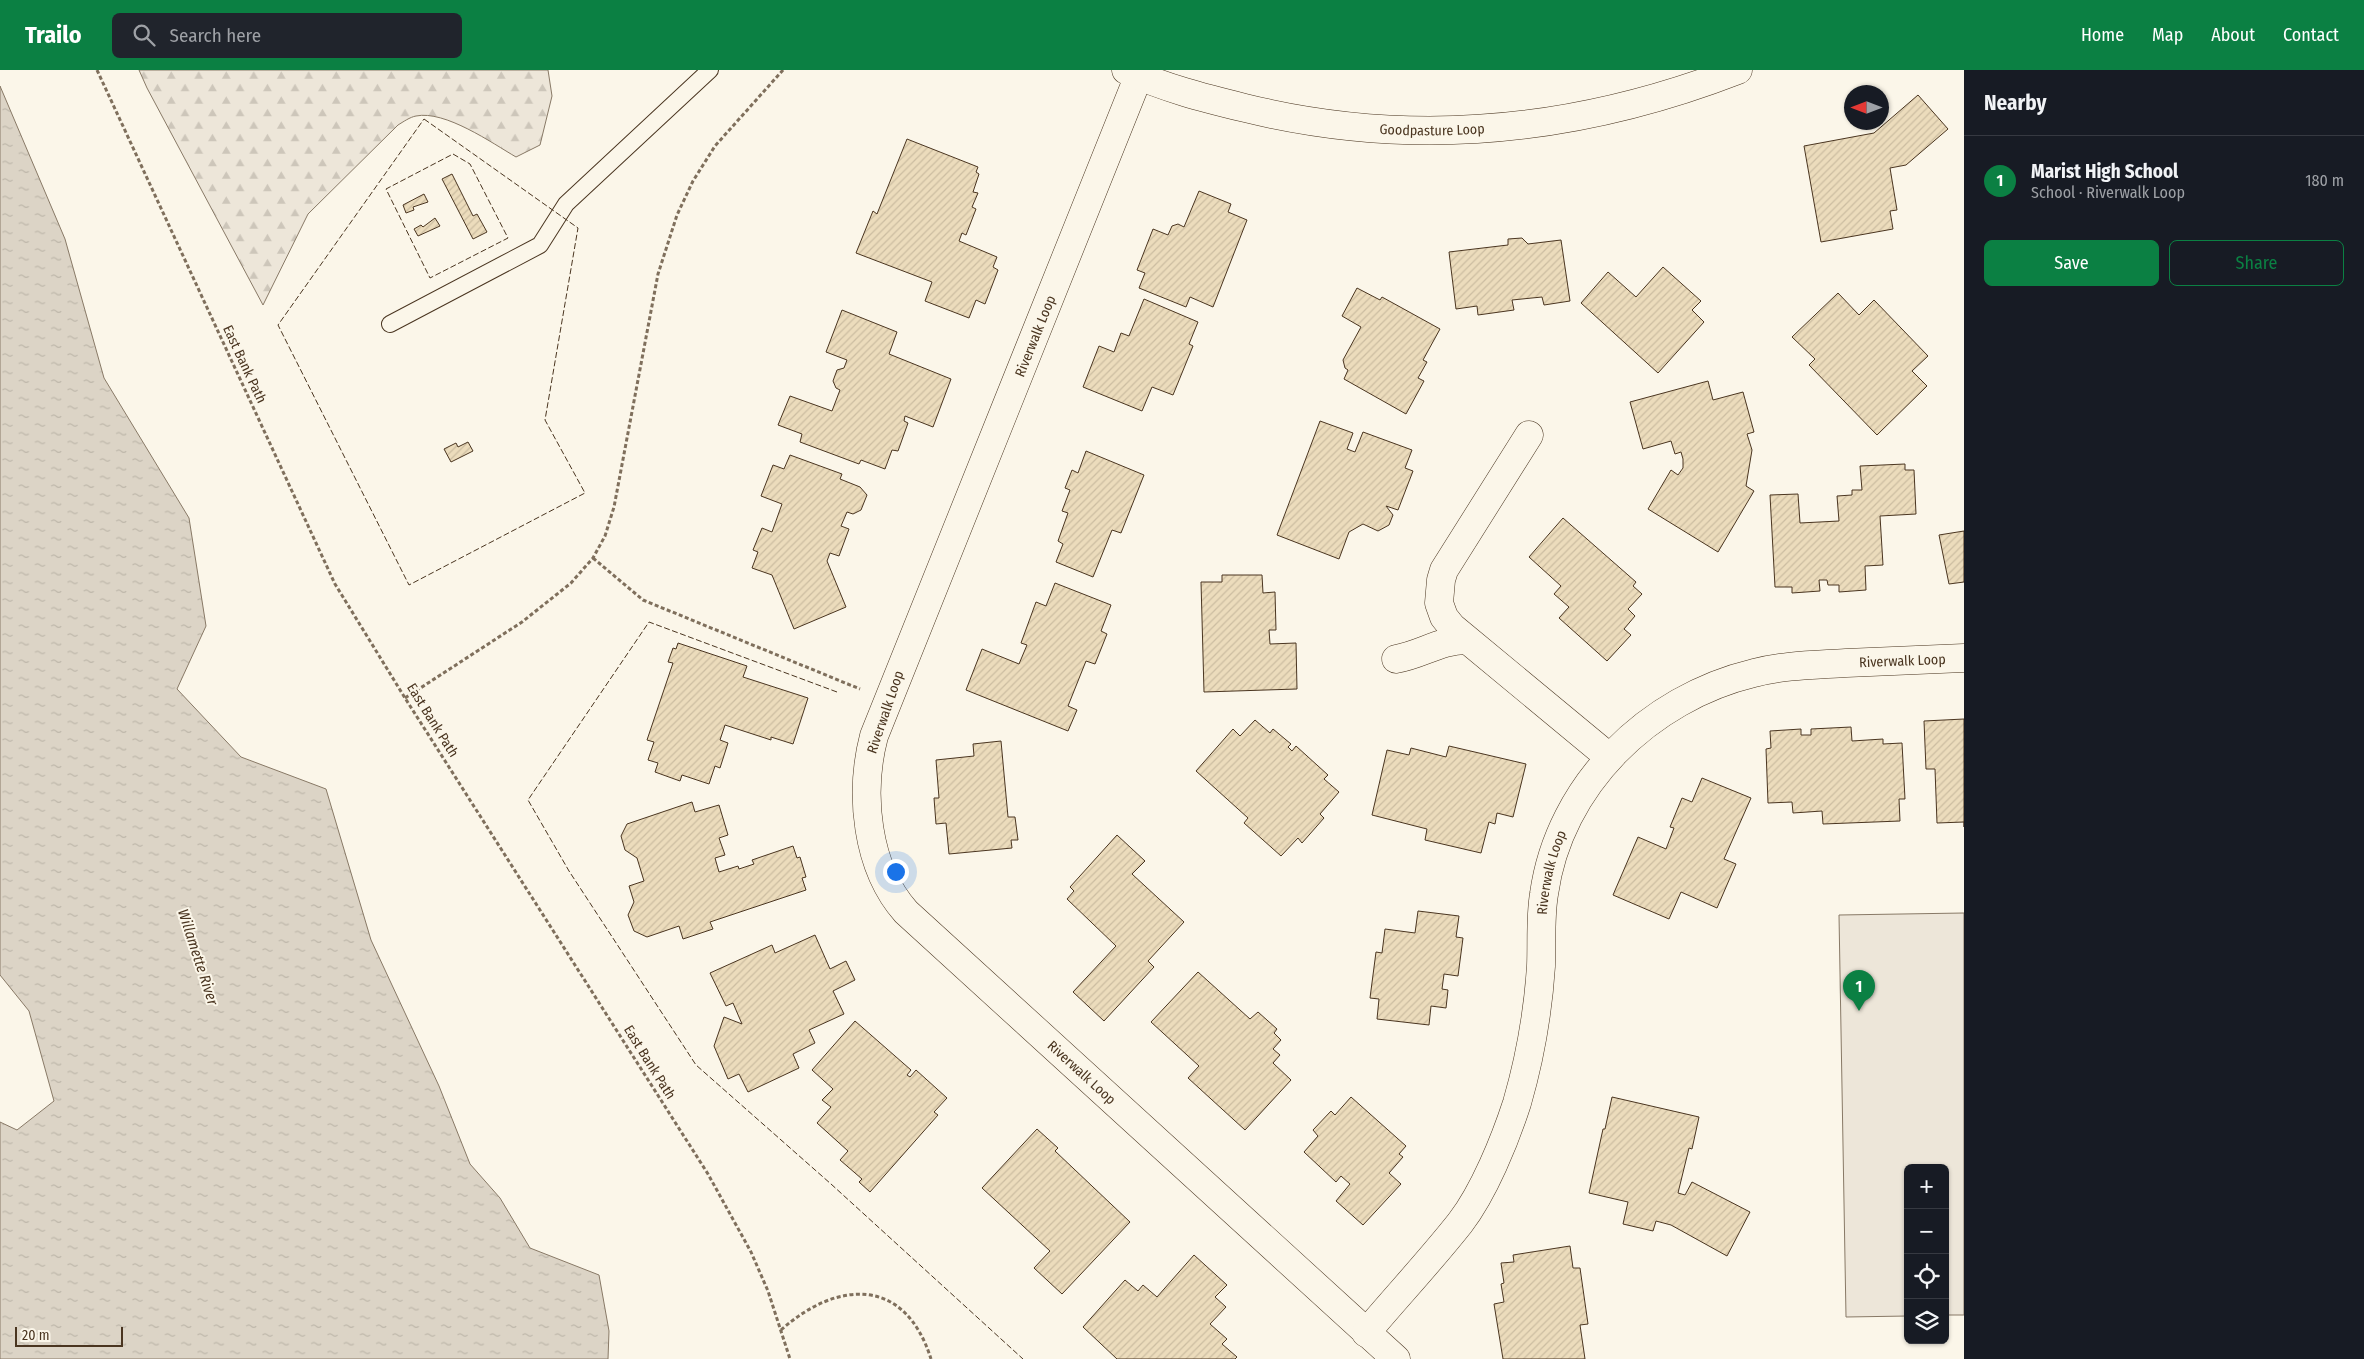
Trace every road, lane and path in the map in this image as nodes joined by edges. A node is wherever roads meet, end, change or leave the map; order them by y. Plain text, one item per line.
1 (98, 70) edge
2 (710, 70) edge
3 (783, 70) edge
4 (1738, 70) edge
5 (1135, 72) edge
6 (390, 324) dead end
7 (1529, 435) dead end
8 (593, 558) junction
9 (1466, 640) junction
10 (1964, 658) edge
11 (1396, 659) dead end
12 (405, 698) junction
13 (887, 700) junction
14 (1609, 757) junction
15 (781, 1330) junction
16 (1366, 1333) junction
17 (790, 1359) edge
18 (931, 1359) edge
19 (1396, 1359) edge

1 - 12 path, East Bank Path
2 - 6 lane
3 - 8 path
4 - 5 street, Goodpasture Loop
5 - 13 street, Riverwalk Loop
7 - 9 street
8 - 12 path
8 - 13 path
9 - 11 street
9 - 14 street
10 - 14 street, Riverwalk Loop
12 - 15 path, East Bank Path
13 - 16 street, Riverwalk Loop
14 - 16 street, Riverwalk Loop
15 - 17 path, East Bank Path
15 - 18 path
16 - 19 street, Riverwalk Loop

